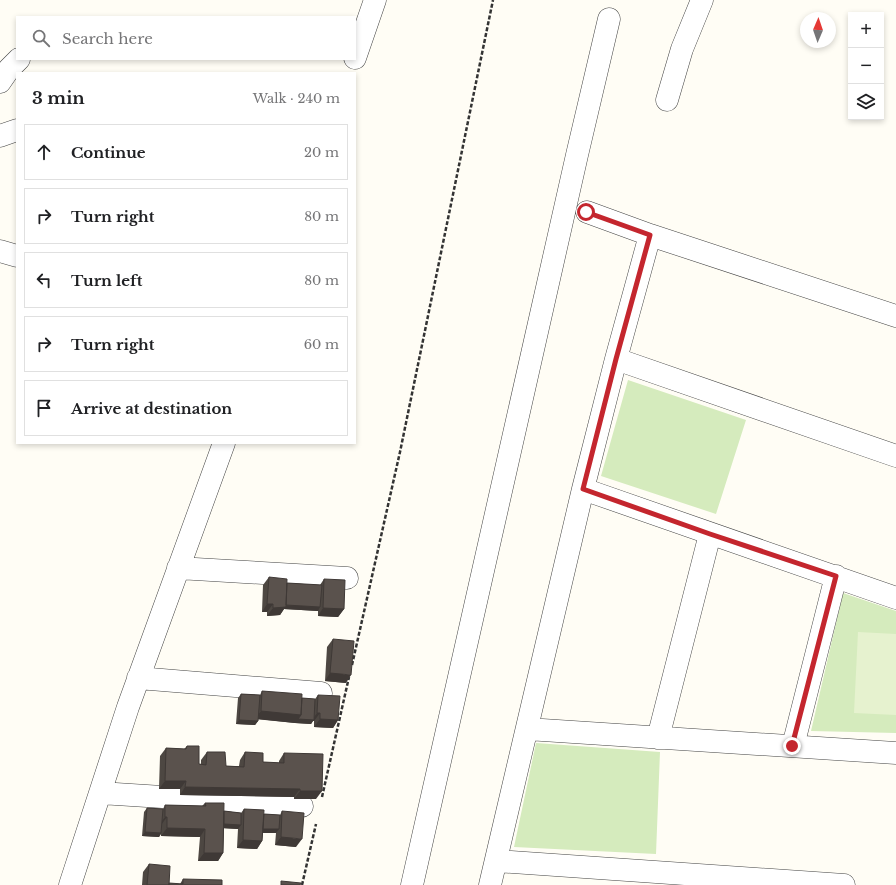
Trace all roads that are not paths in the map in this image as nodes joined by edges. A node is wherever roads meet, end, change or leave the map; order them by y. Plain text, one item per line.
1 (375, 0) edge
2 (702, 0) edge
3 (610, 19) dead end
4 (356, 56) edge
5 (18, 60) edge
6 (355, 60) edge
7 (350, 72) edge
8 (0, 82) edge
9 (667, 100) dead end
10 (16, 130) edge
11 (0, 136) edge
12 (586, 212) dead end
13 (650, 235) junction
14 (0, 251) edge
15 (16, 256) edge
16 (896, 316) edge
17 (616, 359) junction
18 (224, 444) edge
19 (896, 456) edge
20 (583, 489) junction
21 (710, 534) junction
22 (178, 568) junction
23 (836, 576) junction
24 (347, 578) dead end
25 (896, 598) edge
26 (138, 678) junction
27 (321, 693) dead end
28 (527, 729) junction
29 (658, 738) junction
30 (792, 746) junction
31 (896, 753) edge
32 (100, 793) junction
33 (311, 803) edge
34 (496, 861) junction
35 (70, 885) edge
36 (412, 885) edge
37 (490, 885) edge
38 (844, 885) edge

1 - 4 street
2 - 9 street
3 - 36 street
5 - 8 street
6 - 7 street
10 - 11 street
12 - 13 street
13 - 16 street
13 - 17 street
14 - 15 street
17 - 19 street
17 - 20 street
18 - 22 street
20 - 21 street
20 - 28 street
21 - 23 street
21 - 29 street
22 - 24 street
22 - 26 street
23 - 25 street
23 - 30 street
26 - 27 street
26 - 32 street
28 - 29 street
28 - 34 street
29 - 30 street
30 - 31 street
32 - 33 street
32 - 35 street
34 - 37 street
34 - 38 street

